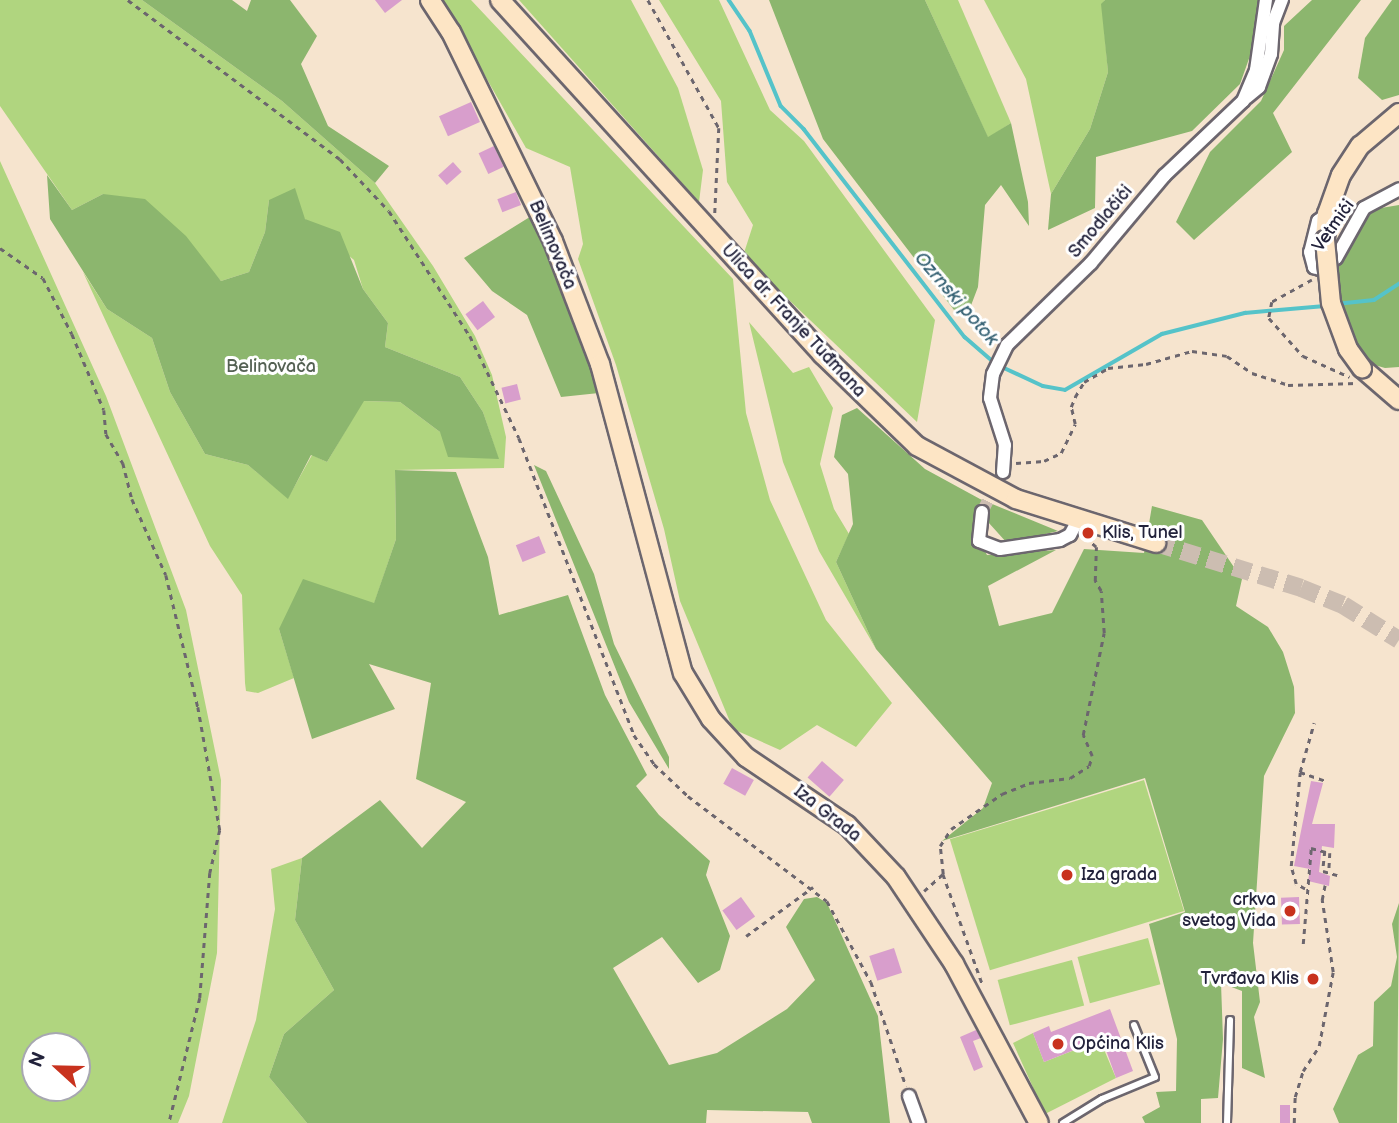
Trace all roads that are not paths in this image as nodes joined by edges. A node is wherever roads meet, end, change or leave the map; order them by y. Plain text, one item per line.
1 (430, 0) edge
2 (500, 0) edge
3 (1266, 0) edge
4 (1282, 0) edge
5 (1243, 101) junction
6 (1399, 113) edge
7 (1399, 189) edge
8 (1327, 214) junction
9 (1399, 400) edge
10 (1005, 465) tunnel mouth
11 (637, 504) joint
12 (982, 513) tunnel mouth
13 (1076, 524) junction
14 (1156, 542) tunnel mouth
15 (1230, 1020) dead end
16 (1134, 1025) dead end
17 (909, 1096) road end
18 (919, 1123) edge
19 (1039, 1123) edge
20 (1063, 1123) edge
21 (1227, 1123) edge

1 - 11 street, Belimovača
2 - 13 street, Ulica dr. Franje Tuđmana
3 - 5 street, Smodlačići
4 - 5 street
5 - 10 street, Smodlačići
6 - 8 street
7 - 8 street, Vetmići
8 - 9 street, bridge
11 - 19 street, Iza Grada
12 - 13 street
13 - 14 street, Ulica dr. Franje Tuđmana
15 - 21 lane
16 - 20 lane
17 - 18 street

